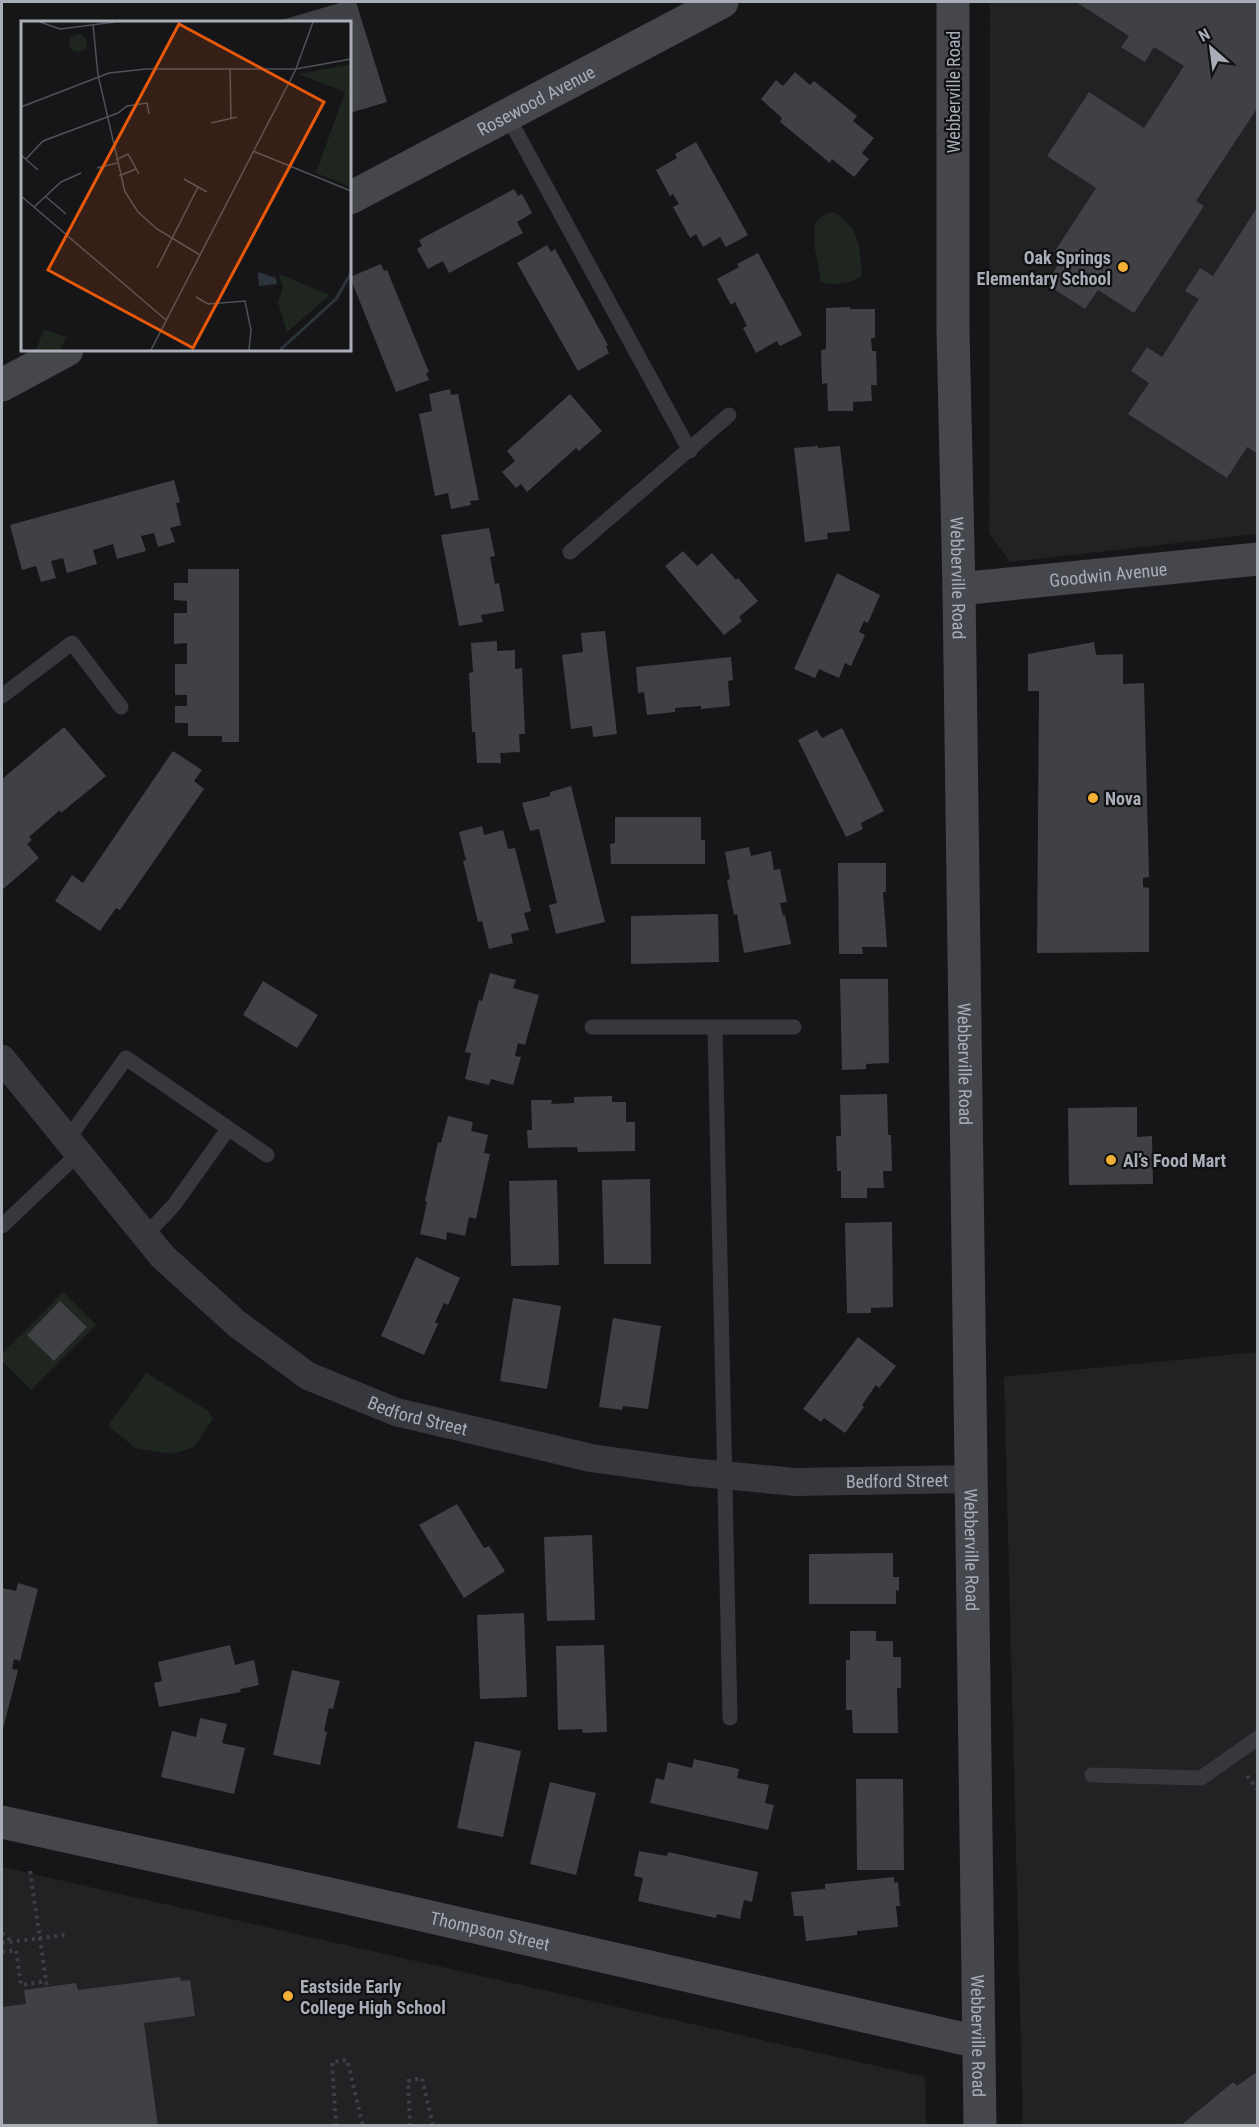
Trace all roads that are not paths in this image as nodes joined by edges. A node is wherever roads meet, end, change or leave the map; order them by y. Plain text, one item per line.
1 (722, 2) edge
2 (953, 2) edge
3 (507, 115) junction
4 (351, 197) edge
5 (65, 351) edge
6 (2, 385) edge
7 (729, 415) dead end
8 (690, 451) junction
9 (570, 552) dead end
10 (1257, 559) edge
11 (959, 589) junction
12 (2, 696) edge
13 (121, 707) dead end
14 (592, 1027) dead end
15 (794, 1027) dead end
16 (715, 1028) junction
17 (2, 1059) edge
18 (228, 1129) junction
19 (73, 1147) junction
20 (267, 1155) dead end
21 (2, 1226) edge
22 (145, 1236) junction
23 (724, 1475) junction
24 (970, 1479) junction
25 (730, 1718) dead end
26 (1257, 1737) edge
27 (1092, 1775) dead end
28 (2, 1822) edge
29 (978, 2042) junction
30 (980, 2126) edge

1 - 3 street, Rosewood Avenue
2 - 11 street, Webberville Road
3 - 4 street, Rosewood Avenue
3 - 8 lane
5 - 6 street
7 - 8 lane
8 - 9 lane
10 - 11 street, Goodwin Avenue
11 - 24 street, Webberville Road
12 - 13 lane
14 - 16 lane
15 - 16 lane
16 - 23 lane
17 - 19 street, Bedford Street
18 - 19 lane
18 - 20 lane
18 - 22 lane
19 - 21 lane
19 - 22 street, Bedford Street
22 - 23 street, Bedford Street
23 - 24 street, Bedford Street
23 - 25 lane
24 - 29 street, Webberville Road
26 - 27 lane
28 - 29 street, Thompson Street
29 - 30 street, Webberville Road

